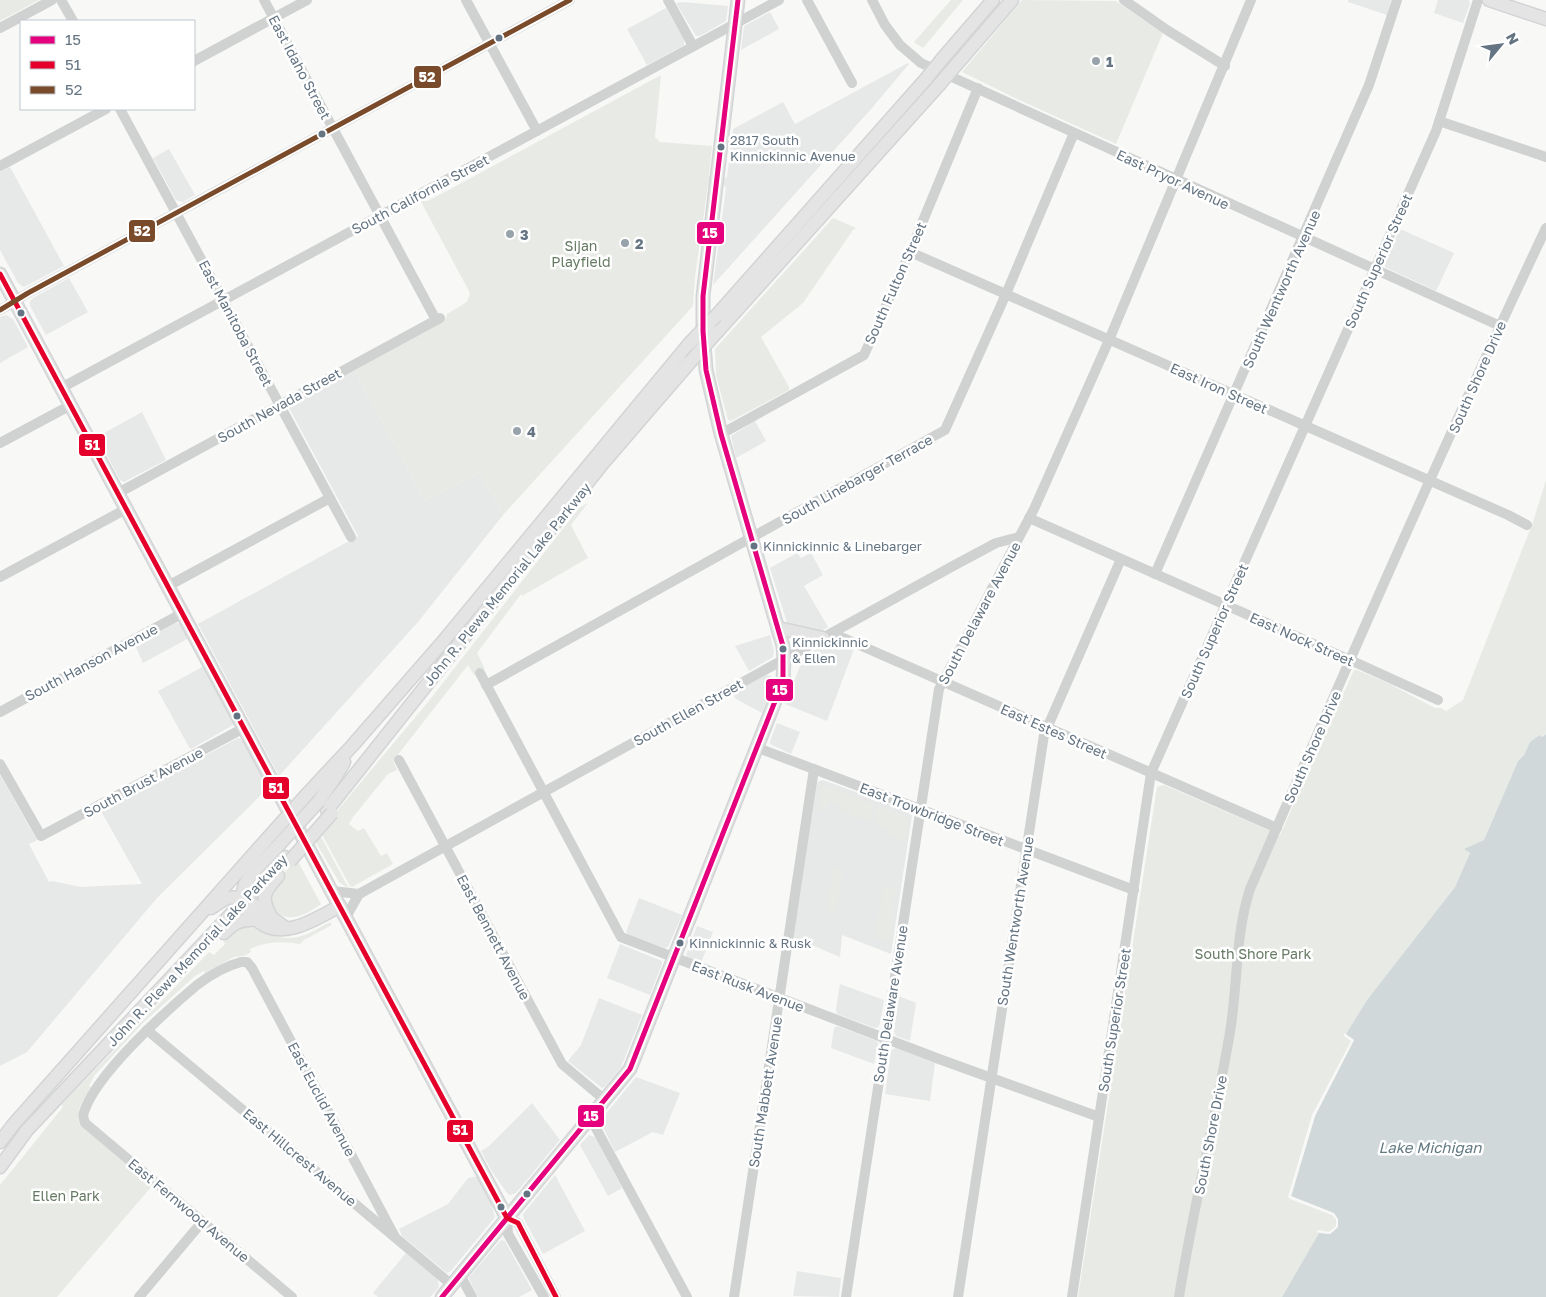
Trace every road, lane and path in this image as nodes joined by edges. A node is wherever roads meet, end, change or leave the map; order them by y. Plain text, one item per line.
1 (52, 0) edge
2 (61, 0) edge
3 (264, 0) edge
4 (307, 0) edge
5 (466, 0) edge
6 (570, 0) edge
7 (668, 0) edge
8 (738, 0) edge
9 (779, 0) edge
10 (807, 0) edge
11 (872, 0) edge
12 (993, 0) edge
13 (1012, 0) edge
14 (1124, 0) edge
15 (1252, 0) edge
16 (1397, 0) edge
17 (1478, 0) edge
18 (1489, 0) edge
19 (274, 18) junction
20 (1546, 19) edge
21 (72, 20) edge
22 (735, 23) junction
23 (0, 28) edge
24 (490, 43) junction
25 (693, 46) junction
26 (195, 60) edge
27 (1225, 66) junction
28 (852, 83) dead end
29 (978, 88) junction
30 (104, 110) edge
31 (121, 110) edge
32 (1439, 120) junction
33 (333, 128) junction
34 (537, 131) junction
35 (1074, 133) junction
36 (1546, 157) edge
37 (0, 166) edge
38 (1176, 180) junction
39 (176, 213) junction
40 (380, 216) junction
41 (1546, 228) edge
42 (1303, 237) junction
43 (910, 252) junction
44 (1374, 270) junction
45 (0, 274) edge
46 (1006, 294) junction
47 (15, 301) junction
48 (224, 301) junction
49 (0, 310) edge
50 (438, 319) joint
51 (1500, 326) junction
52 (1109, 340) junction
53 (62, 388) junction
54 (1234, 395) junction
55 (70, 405) junction
56 (280, 405) junction
57 (1305, 426) junction
58 (721, 434) junction
59 (0, 443) edge
60 (1430, 481) junction
61 (118, 493) junction
62 (330, 498) junction
63 (126, 509) junction
64 (1029, 518) junction
65 (1527, 526) dead end
66 (352, 537) dead end
67 (1019, 537) junction
68 (750, 538) junction
69 (1121, 559) junction
70 (1155, 574) junction
71 (0, 577) edge
72 (168, 586) junction
73 (1225, 605) junction
74 (183, 613) junction
75 (778, 628) junction
76 (828, 636) junction
77 (784, 658) junction
78 (1351, 660) junction
79 (480, 673) dead end
80 (943, 682) junction
81 (486, 685) junction
82 (1438, 700) dead end
83 (0, 712) edge
84 (1047, 727) junction
85 (244, 728) junction
86 (758, 748) junction
87 (399, 760) dead end
88 (0, 764) edge
89 (814, 769) junction
90 (1152, 773) junction
91 (544, 792) junction
92 (322, 804) junction
93 (920, 809) junction
94 (1276, 828) junction
95 (445, 846) junction
96 (1026, 849) junction
97 (280, 851) junction
98 (1134, 890) junction
99 (332, 891) junction
100 (360, 894) junction
101 (244, 900) junction
102 (343, 911) junction
103 (197, 918) junction
104 (257, 920) junction
105 (272, 920) junction
106 (286, 928) junction
107 (674, 958) junction
108 (779, 998) junction
109 (142, 1009) junction
110 (147, 1030) junction
111 (885, 1038) junction
112 (992, 1078) junction
113 (606, 1101) junction
114 (1099, 1117) junction
115 (591, 1119) junction
116 (0, 1142) edge
117 (0, 1167) edge
118 (507, 1218) junction
119 (202, 1222) junction
120 (395, 1237) junction
121 (456, 1280) junction
122 (291, 1296) edge
123 (139, 1297) edge
124 (442, 1297) edge
125 (472, 1297) edge
126 (544, 1297) edge
127 (556, 1297) edge
128 (687, 1297) edge
129 (734, 1297) edge
130 (846, 1297) edge
131 (958, 1297) edge
132 (1072, 1297) edge
133 (1179, 1297) edge

1 - 23 street
2 - 21 street
3 - 19 street, East Idaho Street
4 - 19 street
5 - 24 street
6 - 24 street
7 - 25 street
8 - 22 main road
9 - 22 street, South California Street
10 - 28 street
11 - 29 street, East Pryor Avenue
12 - 92 main road, John R. Plewa Memorial Lake Parkway, bridge
13 - 92 main road, John R. Plewa Memorial Lake Parkway, bridge
14 - 27 street
15 - 27 street, South Delaware Avenue
16 - 42 street, South Wentworth Avenue
17 - 32 street, South Superior Street
18 - 20 main road
19 - 26 street
19 - 33 street, East Idaho Street
22 - 25 street, South California Street
22 - 58 main road
24 - 33 street
24 - 34 street
25 - 34 street, South California Street
27 - 38 street, South Delaware Avenue
29 - 35 street, East Pryor Avenue
29 - 43 street, South Fulton Street
30 - 37 street
31 - 39 street, East Manitoba Street
32 - 36 street
32 - 44 street, South Superior Street
33 - 39 street
33 - 40 street, East Idaho Street
34 - 40 street, South California Street
35 - 38 street, East Pryor Avenue
35 - 46 street, South Linebarger Terrace
38 - 42 street, East Pryor Avenue
38 - 52 street, South Delaware Avenue
39 - 47 street
39 - 48 street, East Manitoba Street
40 - 48 street, South California Street
40 - 50 street, East Idaho Street
41 - 51 street, South Shore Drive
42 - 44 street, East Pryor Avenue
42 - 54 street, South Wentworth Avenue
43 - 46 street, East Iron Street
43 - 58 street, South Fulton Street
44 - 51 street, East Pryor Avenue
44 - 57 street, South Superior Street
45 - 47 main road
46 - 52 street, East Iron Street
46 - 68 street, South Linebarger Terrace
47 - 49 street
47 - 53 main road
48 - 53 street, South California Street
48 - 56 street, East Manitoba Street
50 - 56 street, South Nevada Street
51 - 60 street, South Shore Drive
52 - 54 street, East Iron Street
52 - 64 street, South Delaware Avenue
53 - 55 main road
54 - 57 street, East Iron Street
54 - 70 street, South Wentworth Avenue
55 - 59 street
55 - 61 main road
56 - 61 street, South Nevada Street
56 - 62 street, East Manitoba Street
57 - 60 street, East Iron Street
57 - 73 street, South Superior Street
58 - 68 main road
60 - 65 street, East Iron Street
60 - 78 street, South Shore Drive
61 - 63 main road
62 - 66 street, East Manitoba Street
62 - 72 street
63 - 71 street
63 - 72 main road
64 - 67 street, South Delaware Avenue
64 - 69 street, East Nock Street
67 - 76 street, South Ellen Street
67 - 80 street, South Delaware Avenue
68 - 75 main road
68 - 81 street, South Linebarger Terrace
69 - 70 street, East Nock Street
69 - 84 street, South Wentworth Avenue
70 - 73 street, East Nock Street
72 - 74 main road
73 - 78 street, East Nock Street
73 - 90 street, South Superior Street
74 - 83 street, South Hanson Avenue
74 - 85 main road
75 - 76 main road
75 - 77 main road
76 - 77 street, South Ellen Street
76 - 80 street, East Estes Street
77 - 86 main road
77 - 91 street, South Ellen Street
78 - 82 street, East Nock Street
78 - 94 street, South Shore Drive
79 - 81 street, East Rusk Avenue
80 - 84 street, East Estes Street
80 - 93 street, South Delaware Avenue
81 - 91 street, East Rusk Avenue
84 - 90 street, East Estes Street
84 - 96 street, South Wentworth Avenue
85 - 88 street, South Brust Avenue
85 - 99 main road
86 - 89 street, East Trowbridge Street
86 - 107 main road
87 - 95 street, East Bennett Avenue
89 - 93 street, East Trowbridge Street
89 - 108 street, South Mabbett Avenue
90 - 94 street, East Estes Street
90 - 98 street, South Superior Street
91 - 95 street, South Ellen Street
91 - 107 street, East Rusk Avenue
92 - 97 main road, John R. Plewa Memorial Lake Parkway
92 - 97 main road, John R. Plewa Memorial Lake Parkway, bridge
93 - 96 street, East Trowbridge Street
93 - 111 street, South Delaware Avenue
94 - 133 street, South Shore Drive
95 - 100 street, South Ellen Street
95 - 113 street, East Bennett Avenue
96 - 98 street, East Trowbridge Street
96 - 112 street, South Wentworth Avenue
97 - 101 main road, John R. Plewa Memorial Lake Parkway
97 - 103 main road, John R. Plewa Memorial Lake Parkway
97 - 105 main road
98 - 114 street, South Superior Street
99 - 100 street
99 - 102 main road
100 - 102 street, South Ellen Street
101 - 103 main road
101 - 104 main road
101 - 105 main road
101 - 109 main road, John R. Plewa Memorial Lake Parkway
102 - 106 main road
102 - 118 main road
103 - 116 main road, John R. Plewa Memorial Lake Parkway
104 - 106 main road
104 - 109 main road
105 - 106 main road
107 - 108 street, East Rusk Avenue
107 - 113 main road
108 - 111 street, East Rusk Avenue
108 - 129 street, South Mabbett Avenue
109 - 117 main road, John R. Plewa Memorial Lake Parkway
110 - 119 street, East Fernwood Avenue
110 - 120 street, East Hillcrest Avenue
110 - 120 street, East Euclid Avenue
111 - 112 street, East Rusk Avenue
111 - 130 street, South Delaware Avenue
112 - 114 street, East Rusk Avenue
112 - 131 street, South Wentworth Avenue
113 - 115 main road
114 - 132 street, South Superior Street
115 - 118 main road
115 - 128 street
118 - 121 main road
118 - 126 street
118 - 127 street
119 - 122 street, East Fernwood Avenue
119 - 123 street
120 - 121 street, East Hillcrest Avenue
121 - 124 main road
121 - 125 street

